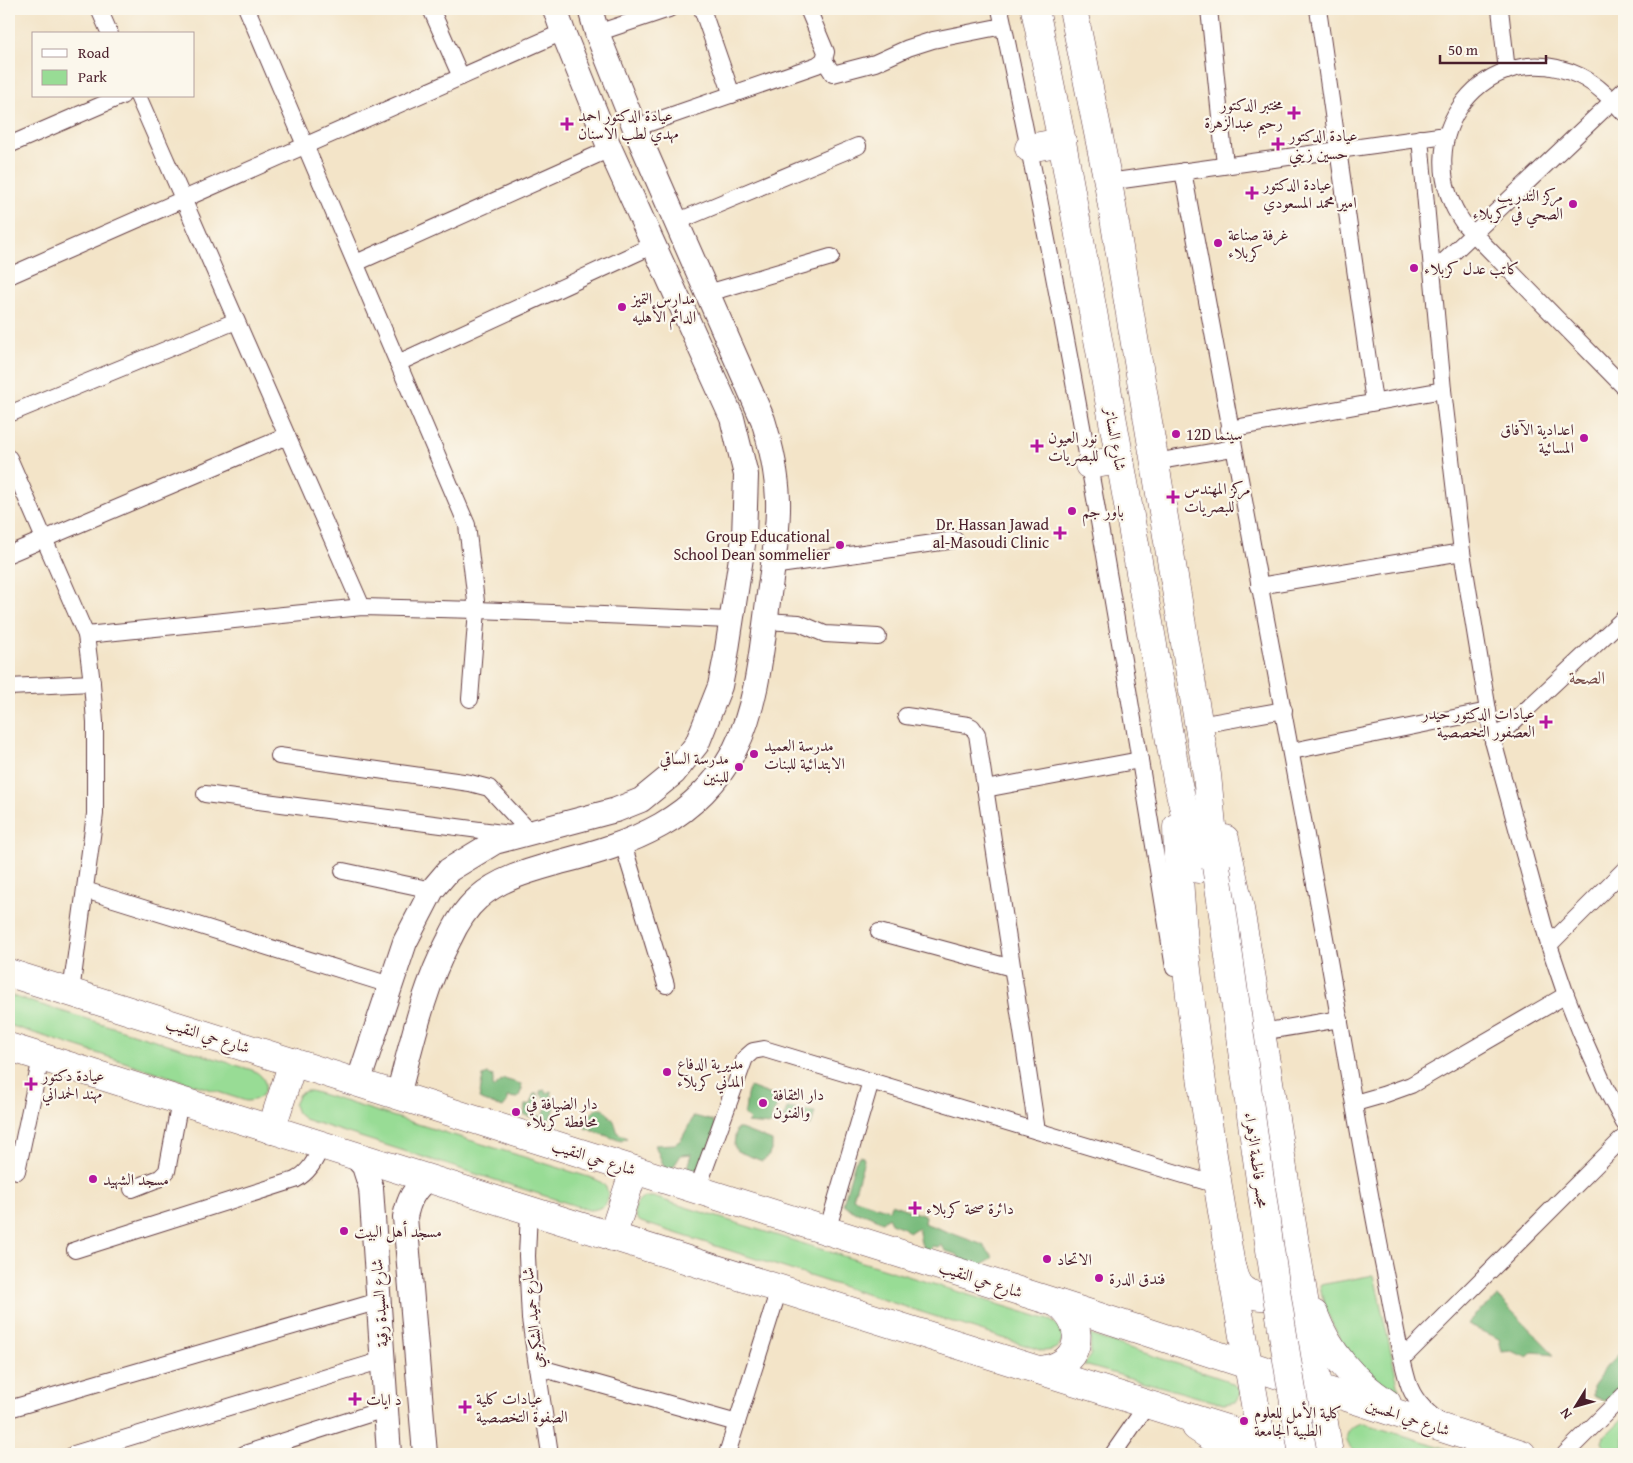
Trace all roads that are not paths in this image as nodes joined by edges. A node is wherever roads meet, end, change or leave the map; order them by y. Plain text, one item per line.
1 (99, 9) edge
2 (247, 9) edge
3 (431, 9) edge
4 (555, 9) edge
5 (590, 9) edge
6 (669, 9) edge
7 (702, 9) edge
8 (808, 9) edge
9 (1000, 9) edge
10 (1036, 9) edge
11 (1073, 9) edge
12 (1208, 9) edge
13 (1318, 9) edge
14 (1500, 9) edge
15 (1003, 26) junction
16 (109, 32) edge
17 (563, 32) junction
18 (597, 33) junction
19 (1078, 40) junction
20 (1043, 44) junction
21 (824, 60) junction
22 (1507, 71) junction
23 (461, 77) junction
24 (732, 95) junction
25 (117, 98) edge
26 (139, 98) edge
27 (1620, 102) edge
28 (635, 128) junction
29 (1446, 135) junction
30 (1420, 138) junction
31 (1062, 142) junction
32 (9, 145) edge
33 (306, 145) junction
34 (858, 146) dead end
35 (1029, 148) junction
36 (610, 149) junction
37 (1338, 150) junction
38 (1225, 166) junction
39 (1183, 171) junction
40 (1108, 182) junction
41 (183, 199) junction
42 (676, 222) junction
43 (1473, 233) junction
44 (654, 245) junction
45 (831, 257) dead end
46 (356, 263) junction
47 (1434, 271) junction
48 (9, 276) edge
49 (708, 293) junction
50 (236, 321) junction
51 (398, 363) junction
52 (1624, 387) edge
53 (1443, 390) junction
54 (1374, 402) junction
55 (9, 414) edge
56 (1230, 429) junction
57 (287, 436) junction
58 (1233, 448) junction
59 (9, 458) edge
60 (1120, 460) junction
61 (1155, 462) junction
62 (1089, 465) junction
63 (44, 538) junction
64 (955, 540) dead end
65 (1462, 552) junction
66 (9, 554) edge
67 (772, 566) junction
68 (1259, 586) junction
69 (362, 607) junction
70 (477, 610) junction
71 (1624, 618) edge
72 (730, 620) junction
73 (765, 621) junction
74 (86, 635) junction
75 (878, 637) dead end
76 (92, 682) junction
77 (9, 687) edge
78 (470, 699) dead end
79 (1284, 710) junction
80 (1488, 711) junction
81 (906, 716) dead end
82 (1199, 725) junction
83 (1492, 741) junction
84 (1292, 751) junction
85 (278, 756) dead end
86 (1140, 760) junction
87 (1207, 775) junction
88 (1177, 780) junction
89 (985, 789) junction
90 (205, 794) dead end
91 (524, 833) junction
92 (623, 844) junction
93 (1207, 867) junction
94 (1624, 870) edge
95 (343, 872) dead end
96 (85, 890) junction
97 (432, 890) junction
98 (879, 932) dead end
99 (1549, 945) junction
100 (1012, 968) junction
101 (9, 973) edge
102 (390, 985) junction
103 (666, 985) dead end
104 (71, 992) junction
105 (1566, 995) junction
106 (1340, 1019) junction
107 (1194, 1032) junction
108 (1261, 1032) junction
109 (9, 1047) edge
110 (41, 1058) junction
111 (293, 1062) junction
112 (871, 1081) junction
113 (358, 1083) junction
114 (398, 1096) junction
115 (180, 1101) junction
116 (1355, 1102) junction
117 (1624, 1123) edge
118 (271, 1130) junction
119 (1037, 1131) junction
120 (1624, 1138) edge
121 (322, 1146) junction
122 (355, 1156) junction
123 (634, 1170) junction
124 (17, 1171) dead end
125 (428, 1179) junction
126 (1217, 1185) junction
127 (132, 1189) dead end
128 (697, 1190) junction
129 (529, 1211) junction
130 (827, 1230) junction
131 (612, 1237) junction
132 (75, 1250) dead end
133 (1298, 1258) junction
134 (1232, 1269) junction
135 (780, 1289) junction
136 (379, 1301) junction
137 (1238, 1302) junction
138 (1057, 1303) junction
139 (1180, 1343) junction
140 (1402, 1358) junction
141 (382, 1360) junction
142 (1248, 1365) junction
143 (537, 1367) junction
144 (1038, 1370) junction
145 (1318, 1388) junction
146 (1624, 1395) edge
147 (1158, 1408) junction
148 (9, 1409) edge
149 (385, 1409) junction
150 (1417, 1420) junction
151 (736, 1424) junction
152 (1459, 1434) junction
153 (1262, 1447) edge
154 (74, 1454) edge
155 (244, 1454) edge
156 (389, 1454) edge
157 (425, 1454) edge
158 (550, 1454) edge
159 (727, 1454) edge
160 (1113, 1454) edge
161 (1230, 1454) edge
162 (1286, 1454) edge
163 (1305, 1454) edge
164 (1329, 1454) edge
165 (1522, 1454) edge
166 (1565, 1454) edge

1 - 16 street
2 - 33 street
3 - 23 street
4 - 17 main road
5 - 18 main road
6 - 18 street
7 - 24 street
8 - 21 street
9 - 15 street
10 - 20 highway, شارع السناتر
11 - 19 highway
12 - 38 street
13 - 37 street
14 - 22 street
15 - 21 street
15 - 35 street
17 - 23 street
17 - 36 main road
18 - 28 main road
19 - 20 highway
19 - 40 highway
20 - 31 highway, شارع السناتر
21 - 24 street
22 - 27 street
22 - 29 street
23 - 33 street
24 - 28 street
25 - 32 street
26 - 41 street
27 - 43 street
28 - 42 main road
29 - 30 street
29 - 43 street
30 - 37 street
30 - 47 street
31 - 35 highway
31 - 60 highway, شارع السناتر
33 - 41 street
33 - 46 street
34 - 42 street
35 - 62 street
36 - 44 main road
36 - 46 street
37 - 38 street
37 - 54 street
38 - 39 street
39 - 40 street
39 - 56 street
40 - 61 highway
41 - 48 street
41 - 50 street
42 - 49 main road
43 - 47 street
43 - 52 street
44 - 51 street
44 - 72 main road
45 - 49 street
46 - 51 street
47 - 53 street
49 - 67 main road
50 - 55 street
50 - 57 street
51 - 70 street
53 - 54 street
53 - 65 street
54 - 56 street
56 - 58 street
57 - 63 street
57 - 69 street
58 - 61 street
58 - 68 street
59 - 63 street
60 - 62 highway
60 - 88 highway, شارع السناتر
61 - 82 highway
62 - 86 street
63 - 66 street
63 - 74 street
64 - 67 street
65 - 68 street
65 - 80 street
67 - 73 main road
68 - 79 street
69 - 70 street
69 - 74 street
70 - 72 street
70 - 78 street
71 - 83 street
72 - 91 main road
73 - 75 street
73 - 92 main road
74 - 76 street
76 - 77 street
76 - 96 street
79 - 82 street
79 - 84 street
80 - 83 street
80 - 84 street
81 - 89 street
82 - 87 highway
83 - 99 street
84 - 106 street
85 - 91 street
86 - 89 street
86 - 107 street
87 - 93 highway
87 - 108 highway
88 - 93 highway, شارع السناتر
88 - 107 highway
89 - 100 street
90 - 91 street
91 - 97 main road
92 - 103 street
92 - 114 main road
93 - 162 highway, مجسر فاطمة الزهراء
93 - 163 highway, مجسر فاطمة الزهراء, bridge
94 - 99 street
95 - 97 street
96 - 102 street
96 - 104 street
97 - 102 main road
98 - 100 street
99 - 105 street
100 - 119 street
101 - 104 highway, شارع حي النقيب
102 - 113 main road
104 - 111 highway, شارع حي النقيب
105 - 116 street
105 - 117 street
106 - 108 street
106 - 116 street
107 - 126 highway
108 - 133 highway
109 - 110 highway
110 - 115 highway
110 - 124 street
111 - 113 highway, شارع حي النقيب
111 - 118 highway
112 - 119 street
112 - 128 street
112 - 130 street
113 - 114 highway, شارع حي النقيب
114 - 123 highway, شارع حي النقيب
115 - 118 highway
115 - 127 street
116 - 140 street
118 - 121 highway
119 - 126 street
120 - 140 street
121 - 122 highway
121 - 132 street
122 - 125 highway
122 - 136 main road, شارع السيدة رقية
123 - 128 highway, شارع حي النقيب
123 - 131 highway
125 - 129 highway
125 - 157 main road, شارع السيدة رقية
126 - 134 highway
128 - 130 highway, شارع حي النقيب
129 - 131 highway
129 - 143 street, شارع حميد الشكرجي
130 - 138 highway, شارع حي النقيب
131 - 135 highway
133 - 134 highway
133 - 145 highway
133 - 150 highway
134 - 137 highway
135 - 144 highway
135 - 151 street
136 - 141 main road, شارع السيدة رقية
136 - 148 street
137 - 139 highway
137 - 142 highway
138 - 139 highway, شارع حي النقيب
138 - 144 highway
139 - 142 highway, شارع حي الحسين
140 - 152 street
141 - 149 main road, شارع السيدة رقية
141 - 154 street
142 - 145 highway, شارع حي الحسين
142 - 153 highway
143 - 151 street
143 - 158 street, شارع حميد الشكرجي
144 - 147 highway
145 - 150 highway, شارع حي الحسين
145 - 164 highway
146 - 166 street
147 - 153 highway
147 - 160 street
147 - 161 highway
149 - 155 street
149 - 156 main road, شارع السيدة رقية
150 - 152 highway, شارع حي الحسين
151 - 159 street
152 - 165 highway, شارع حي الحسين
153 - 163 highway

